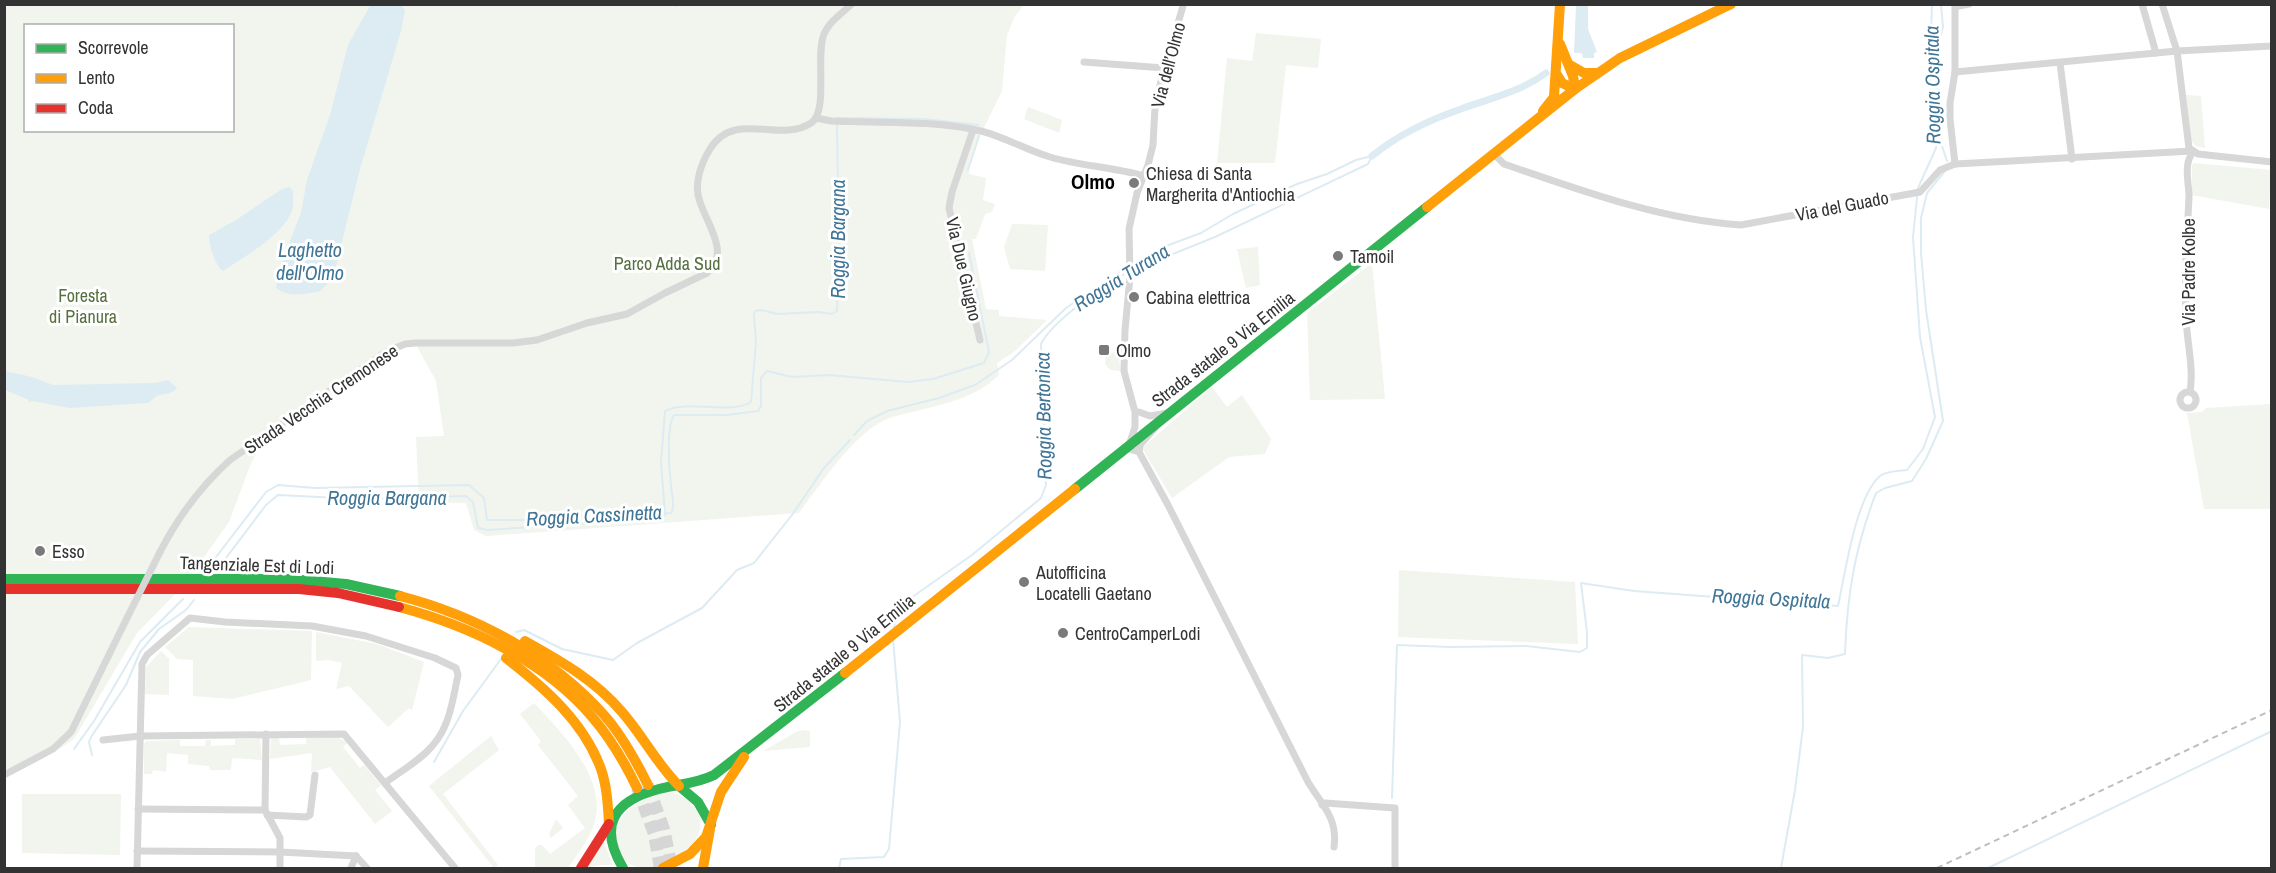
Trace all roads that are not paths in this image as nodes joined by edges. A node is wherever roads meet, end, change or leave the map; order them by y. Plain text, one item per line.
1 (852, 4) edge
2 (1560, 4) edge
3 (1731, 4) edge
4 (1969, 4) edge
5 (2142, 4) edge
6 (2162, 4) edge
7 (1955, 5) edge
8 (1183, 6) edge
9 (1559, 37) junction
10 (2271, 46) edge
11 (2177, 51) junction
12 (2156, 53) junction
13 (1084, 62) dead end
14 (1568, 63) junction
15 (2060, 63) junction
16 (1164, 68) junction
17 (1955, 72) junction
18 (1597, 73) junction
19 (1557, 75) junction
20 (1575, 89) junction
21 (816, 118) junction
22 (1535, 121) junction
23 (973, 130) junction
24 (2192, 152) junction
25 (1494, 154) junction
26 (2072, 159) junction
27 (2271, 162) edge
28 (1955, 164) junction
29 (1144, 176) junction
30 (980, 340) dead end
31 (2190, 392) dead end
32 (1136, 412) junction
33 (1169, 412) junction
34 (1149, 427) junction
35 (1126, 446) junction
36 (1139, 452) junction
37 (4, 579) edge
38 (4, 589) edge
39 (457, 615) junction
40 (462, 629) junction
41 (267, 734) junction
42 (140, 736) junction
43 (103, 740) dead end
44 (753, 746) junction
45 (315, 774) dead end
46 (4, 775) edge
47 (385, 783) junction
48 (679, 786) junction
49 (1322, 806) junction
50 (138, 809) junction
51 (266, 812) junction
52 (609, 824) junction
53 (710, 827) junction
54 (1334, 847) dead end
55 (137, 851) junction
56 (280, 852) junction
57 (356, 856) junction
58 (137, 868) edge
59 (280, 868) edge
60 (351, 868) edge
61 (367, 868) edge
62 (455, 868) edge
63 (581, 868) edge
64 (623, 868) edge
65 (663, 868) edge
66 (703, 868) edge
67 (1395, 868) edge

1 - 21 street
2 - 9 main road
3 - 18 main road, Strada statale 9 Via Emilia
4 - 7 street
5 - 12 street
6 - 11 street
7 - 17 street
8 - 16 street, Via dell’Olmo
9 - 14 main road
9 - 19 main road
10 - 11 street
11 - 12 street
11 - 24 street
12 - 15 street
13 - 16 street
14 - 18 main road
14 - 20 main road
15 - 17 street
15 - 26 street
16 - 29 street, Via dell’Olmo
17 - 28 street
18 - 20 main road, Strada statale 9 Via Emilia
19 - 20 main road
19 - 22 main road
20 - 22 main road, Strada statale 9 Via Emilia
21 - 23 street
21 - 46 street, Strada Vecchia Cremonese, bridge
22 - 25 main road, Strada statale 9 Via Emilia
23 - 29 street
23 - 30 street, Via Due Giugno
24 - 26 street
24 - 27 street
24 - 31 street, Via Padre Kolbe
25 - 28 street, Via del Guado
25 - 33 main road, Strada statale 9 Via Emilia
26 - 28 street
29 - 32 street, Via dell’Olmo
32 - 33 street
32 - 34 street, Via dell’Olmo
32 - 35 street, Via dell’Olmo
33 - 34 main road, Strada statale 9 Via Emilia
34 - 35 main road, Strada statale 9 Via Emilia
34 - 36 street
35 - 36 street
35 - 44 main road, Strada statale 9 Via Emilia
36 - 49 street
37 - 39 main road, Tangenziale Est di Lodi
38 - 40 main road, Tangenziale Est di Lodi
39 - 40 main road, Tangenziale Est di Lodi
39 - 48 main road
40 - 52 main road
41 - 42 street
41 - 47 street
41 - 51 street
42 - 43 street
42 - 47 street
42 - 50 street
44 - 48 main road, Strada statale 9 Via Emilia
44 - 53 main road, Strada statale 9 Via Emilia
45 - 51 street
47 - 62 street
48 - 52 main road, Strada statale 9 Via Emilia
48 - 53 main road
49 - 54 street
49 - 67 street
50 - 51 street
50 - 55 street
51 - 56 street
52 - 63 main road, Strada statale 9 Via Emilia
52 - 64 main road
53 - 65 main road
53 - 66 main road, Strada statale 9 Via Emilia
55 - 56 street
55 - 58 street
56 - 57 street
56 - 59 street
57 - 60 street
57 - 61 street

